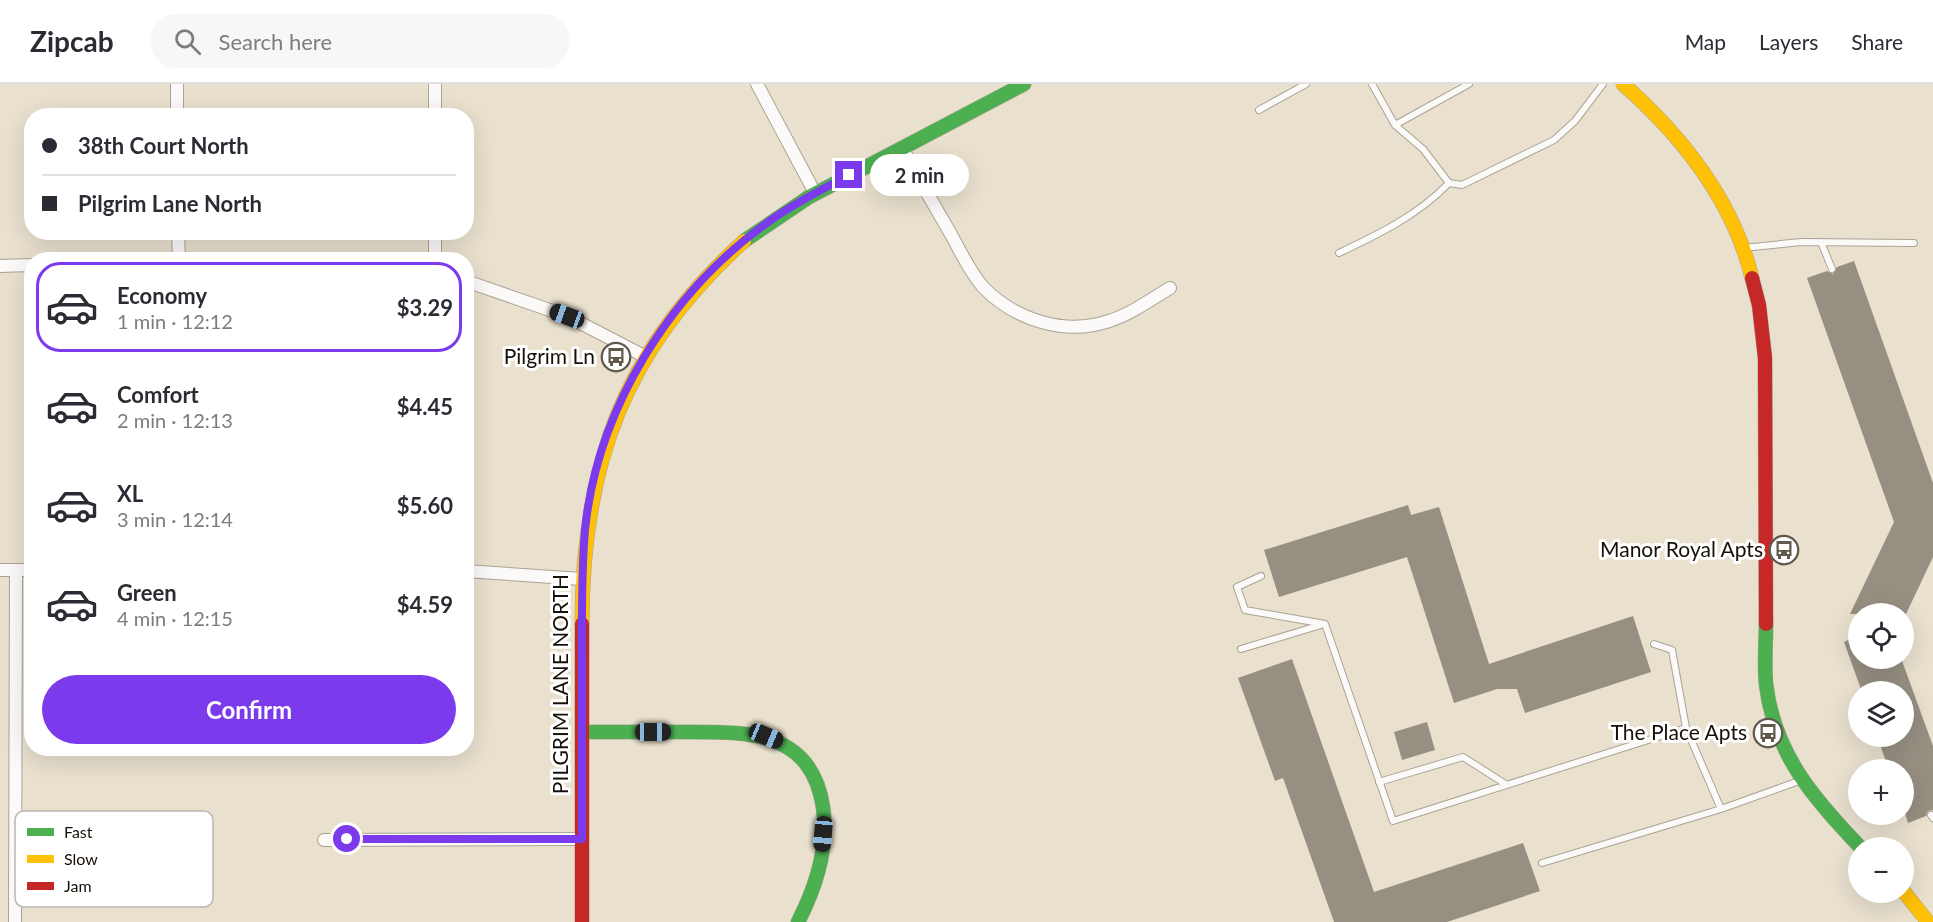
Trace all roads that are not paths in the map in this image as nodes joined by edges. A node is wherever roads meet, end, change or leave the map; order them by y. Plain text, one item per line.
1 (177, 84) edge
2 (435, 84) edge
3 (758, 84) edge
4 (1024, 84) edge
5 (1306, 84) edge
6 (1372, 84) edge
7 (1469, 84) edge
8 (1603, 84) edge
9 (1623, 84) edge
10 (177, 108) edge
11 (435, 108) edge
12 (1259, 110) dead end
13 (1395, 125) junction
14 (902, 148) junction
15 (1449, 183) junction
16 (814, 193) junction
17 (1821, 242) junction
18 (1914, 243) dead end
19 (1743, 248) junction
20 (1339, 253) dead end
21 (0, 266) edge
22 (24, 266) edge
23 (1832, 269) dead end
24 (474, 284) edge
25 (1170, 288) dead end
26 (644, 357) junction
27 (0, 570) edge
28 (16, 570) junction
29 (24, 570) edge
30 (474, 572) edge
31 (1261, 576) dead end
32 (582, 579) junction
33 (1325, 624) junction
34 (1654, 644) dead end
35 (1241, 649) dead end
36 (1686, 728) junction
37 (582, 732) junction
38 (1800, 780) junction
39 (1379, 782) junction
40 (1507, 785) junction
41 (1721, 809) junction
42 (15, 811) edge
43 (1851, 837) edge
44 (582, 839) junction
45 (324, 840) dead end
46 (1542, 863) dead end
47 (1913, 903) edge
48 (15, 907) edge
49 (15, 922) edge
50 (582, 922) edge
51 (798, 922) edge
52 (1928, 922) edge

1 - 10 street
2 - 11 street
3 - 16 street
4 - 14 street, PILGRIM LANE NORTH
5 - 12 lane
6 - 13 lane
7 - 13 lane
8 - 15 lane
9 - 19 street
13 - 15 lane
14 - 16 street, PILGRIM LANE NORTH
14 - 25 street
15 - 20 lane
16 - 26 street, PILGRIM LANE NORTH
17 - 18 lane
17 - 19 lane
17 - 23 lane
19 - 38 street
21 - 22 street
24 - 26 street
26 - 32 street, PILGRIM LANE NORTH
27 - 28 street
28 - 29 street
28 - 42 street
30 - 32 street
31 - 33 lane
32 - 37 street, PILGRIM LANE NORTH
33 - 35 lane
33 - 39 lane
34 - 36 lane
36 - 40 lane
36 - 41 lane
37 - 44 street, PILGRIM LANE NORTH
37 - 51 street
38 - 41 lane
38 - 43 street
39 - 40 lane
39 - 40 lane
41 - 46 lane
44 - 45 street
44 - 50 street, PILGRIM LANE NORTH
47 - 52 street
48 - 49 street

